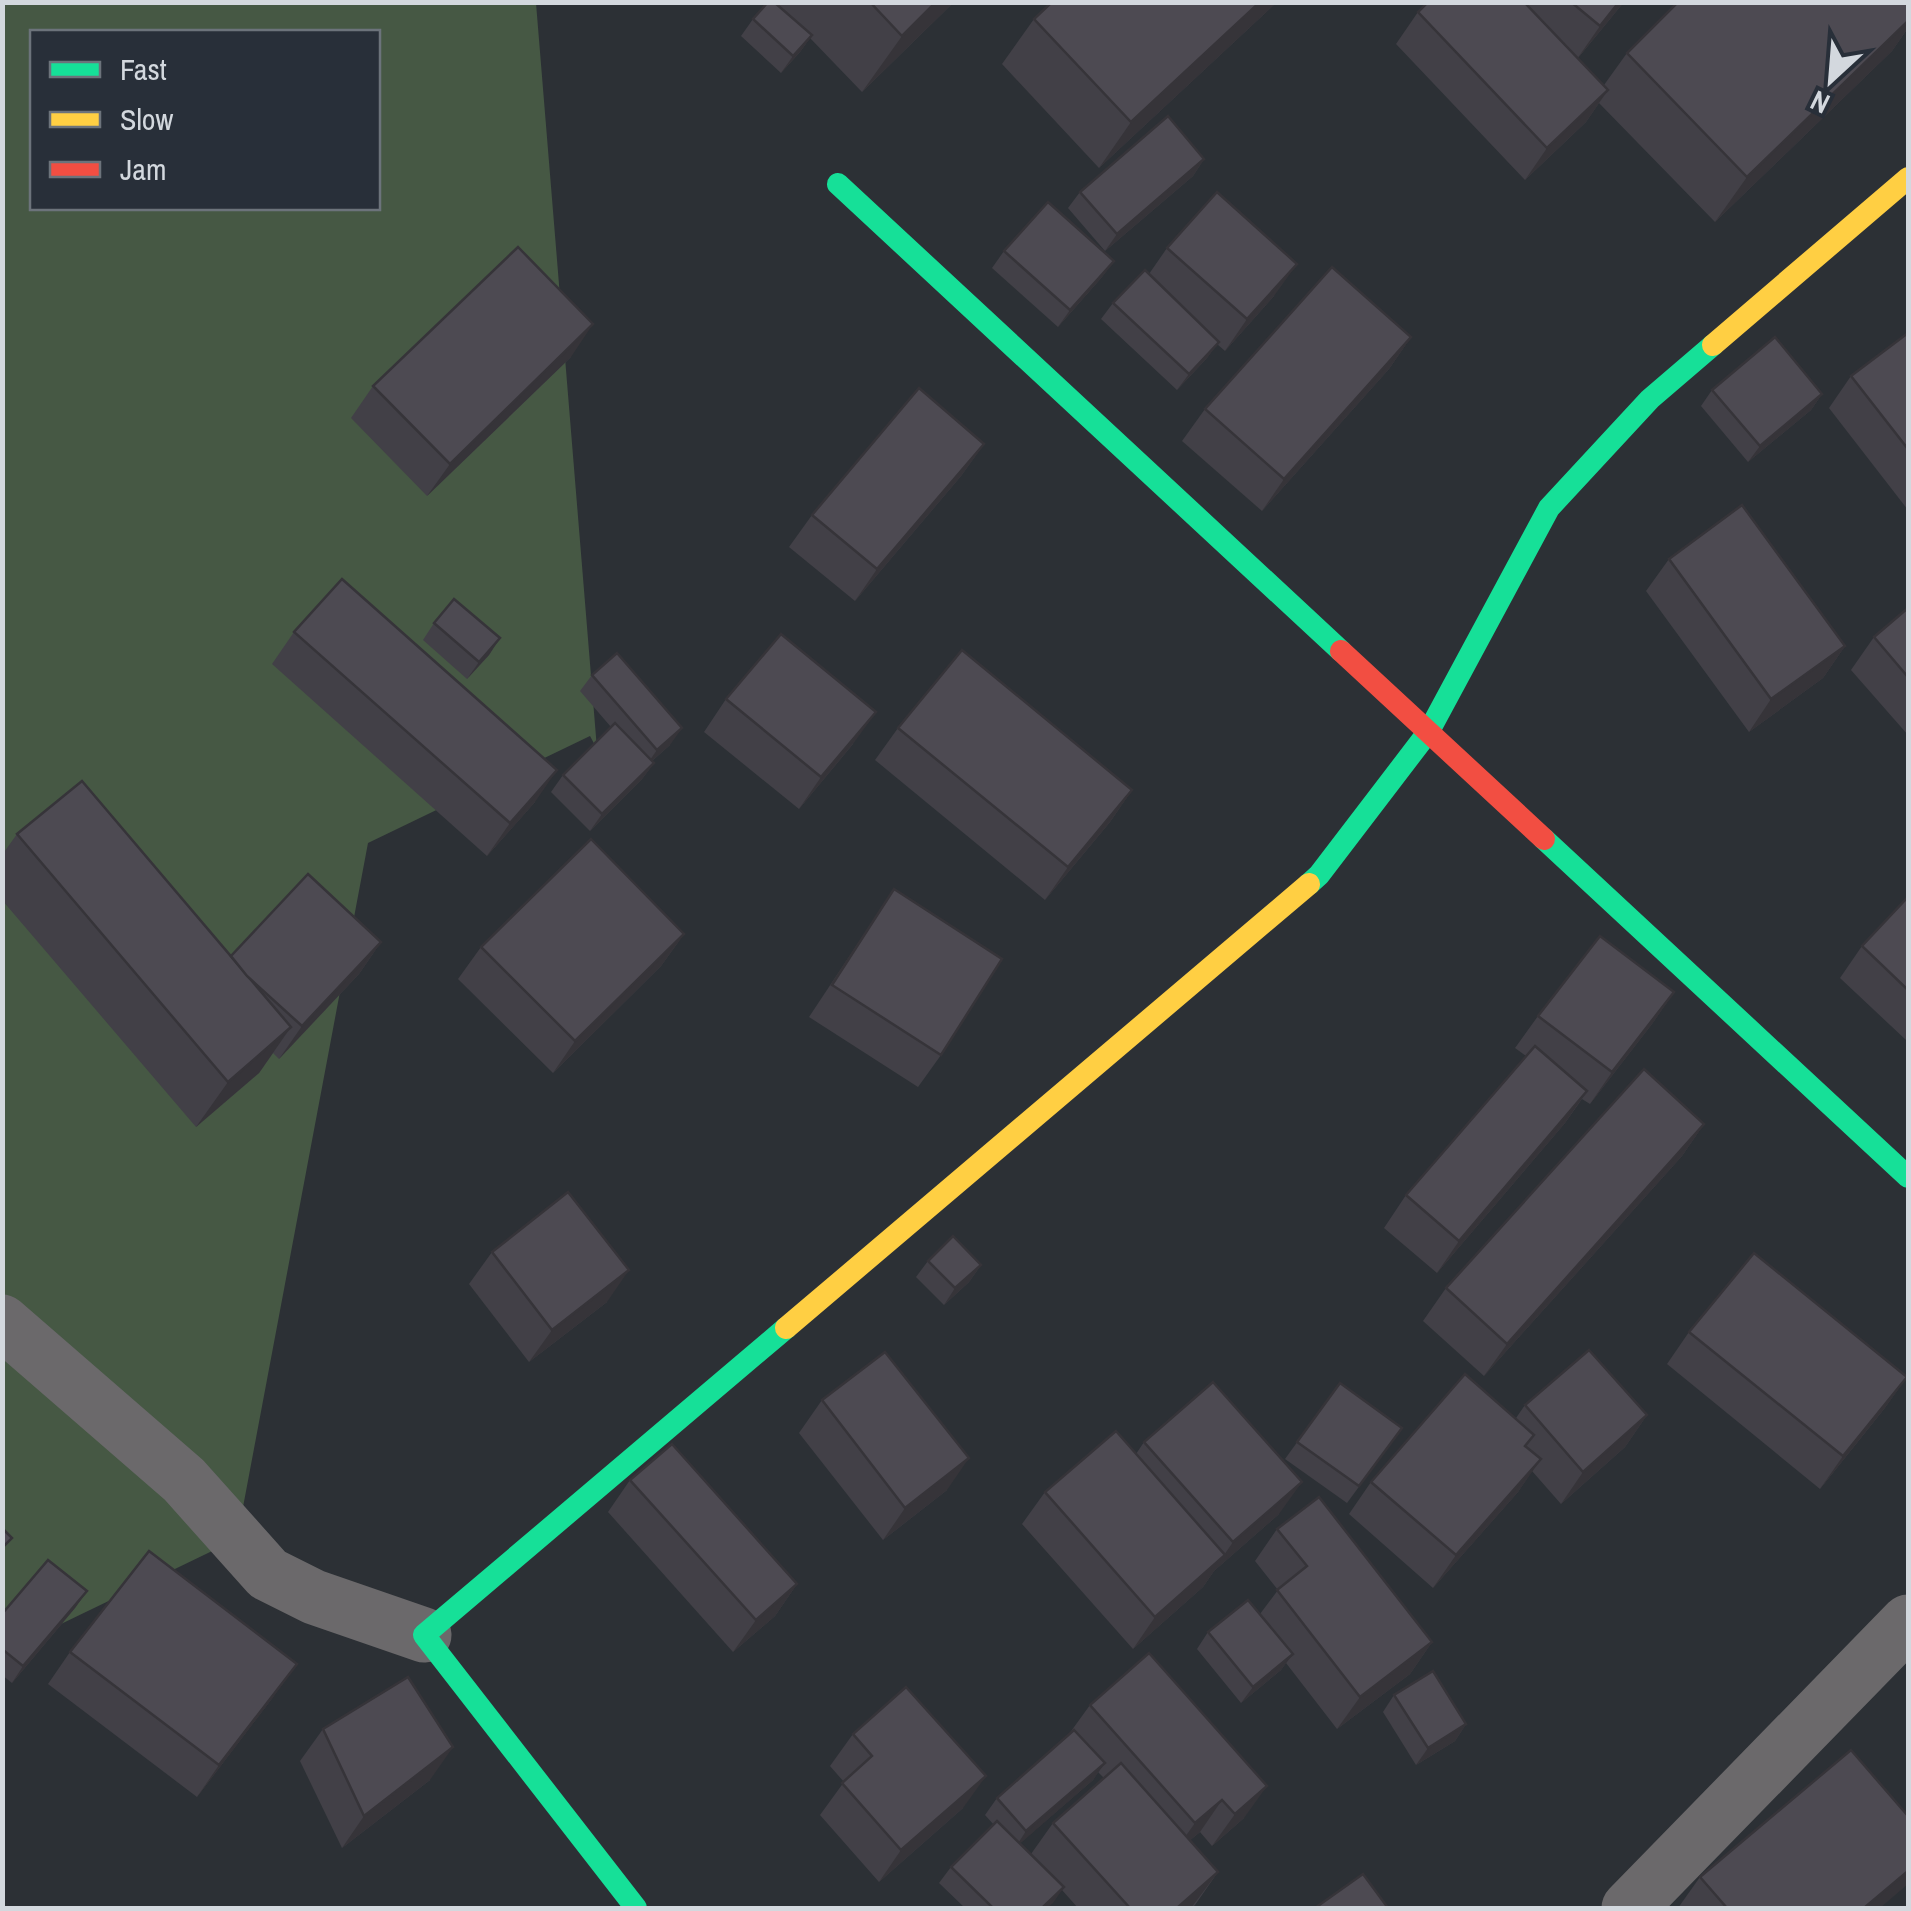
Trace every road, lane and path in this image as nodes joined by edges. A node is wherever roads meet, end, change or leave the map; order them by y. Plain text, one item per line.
1 (1908, 178) edge
2 (838, 184) dead end
3 (1429, 731) junction
4 (1908, 1178) edge
5 (2, 1322) edge
6 (1908, 1622) edge
7 (424, 1635) junction
8 (636, 1908) edge
9 (1629, 1908) edge

1 - 3 street
2 - 3 street
3 - 4 street
3 - 7 street
5 - 7 street
6 - 9 street
7 - 8 street

